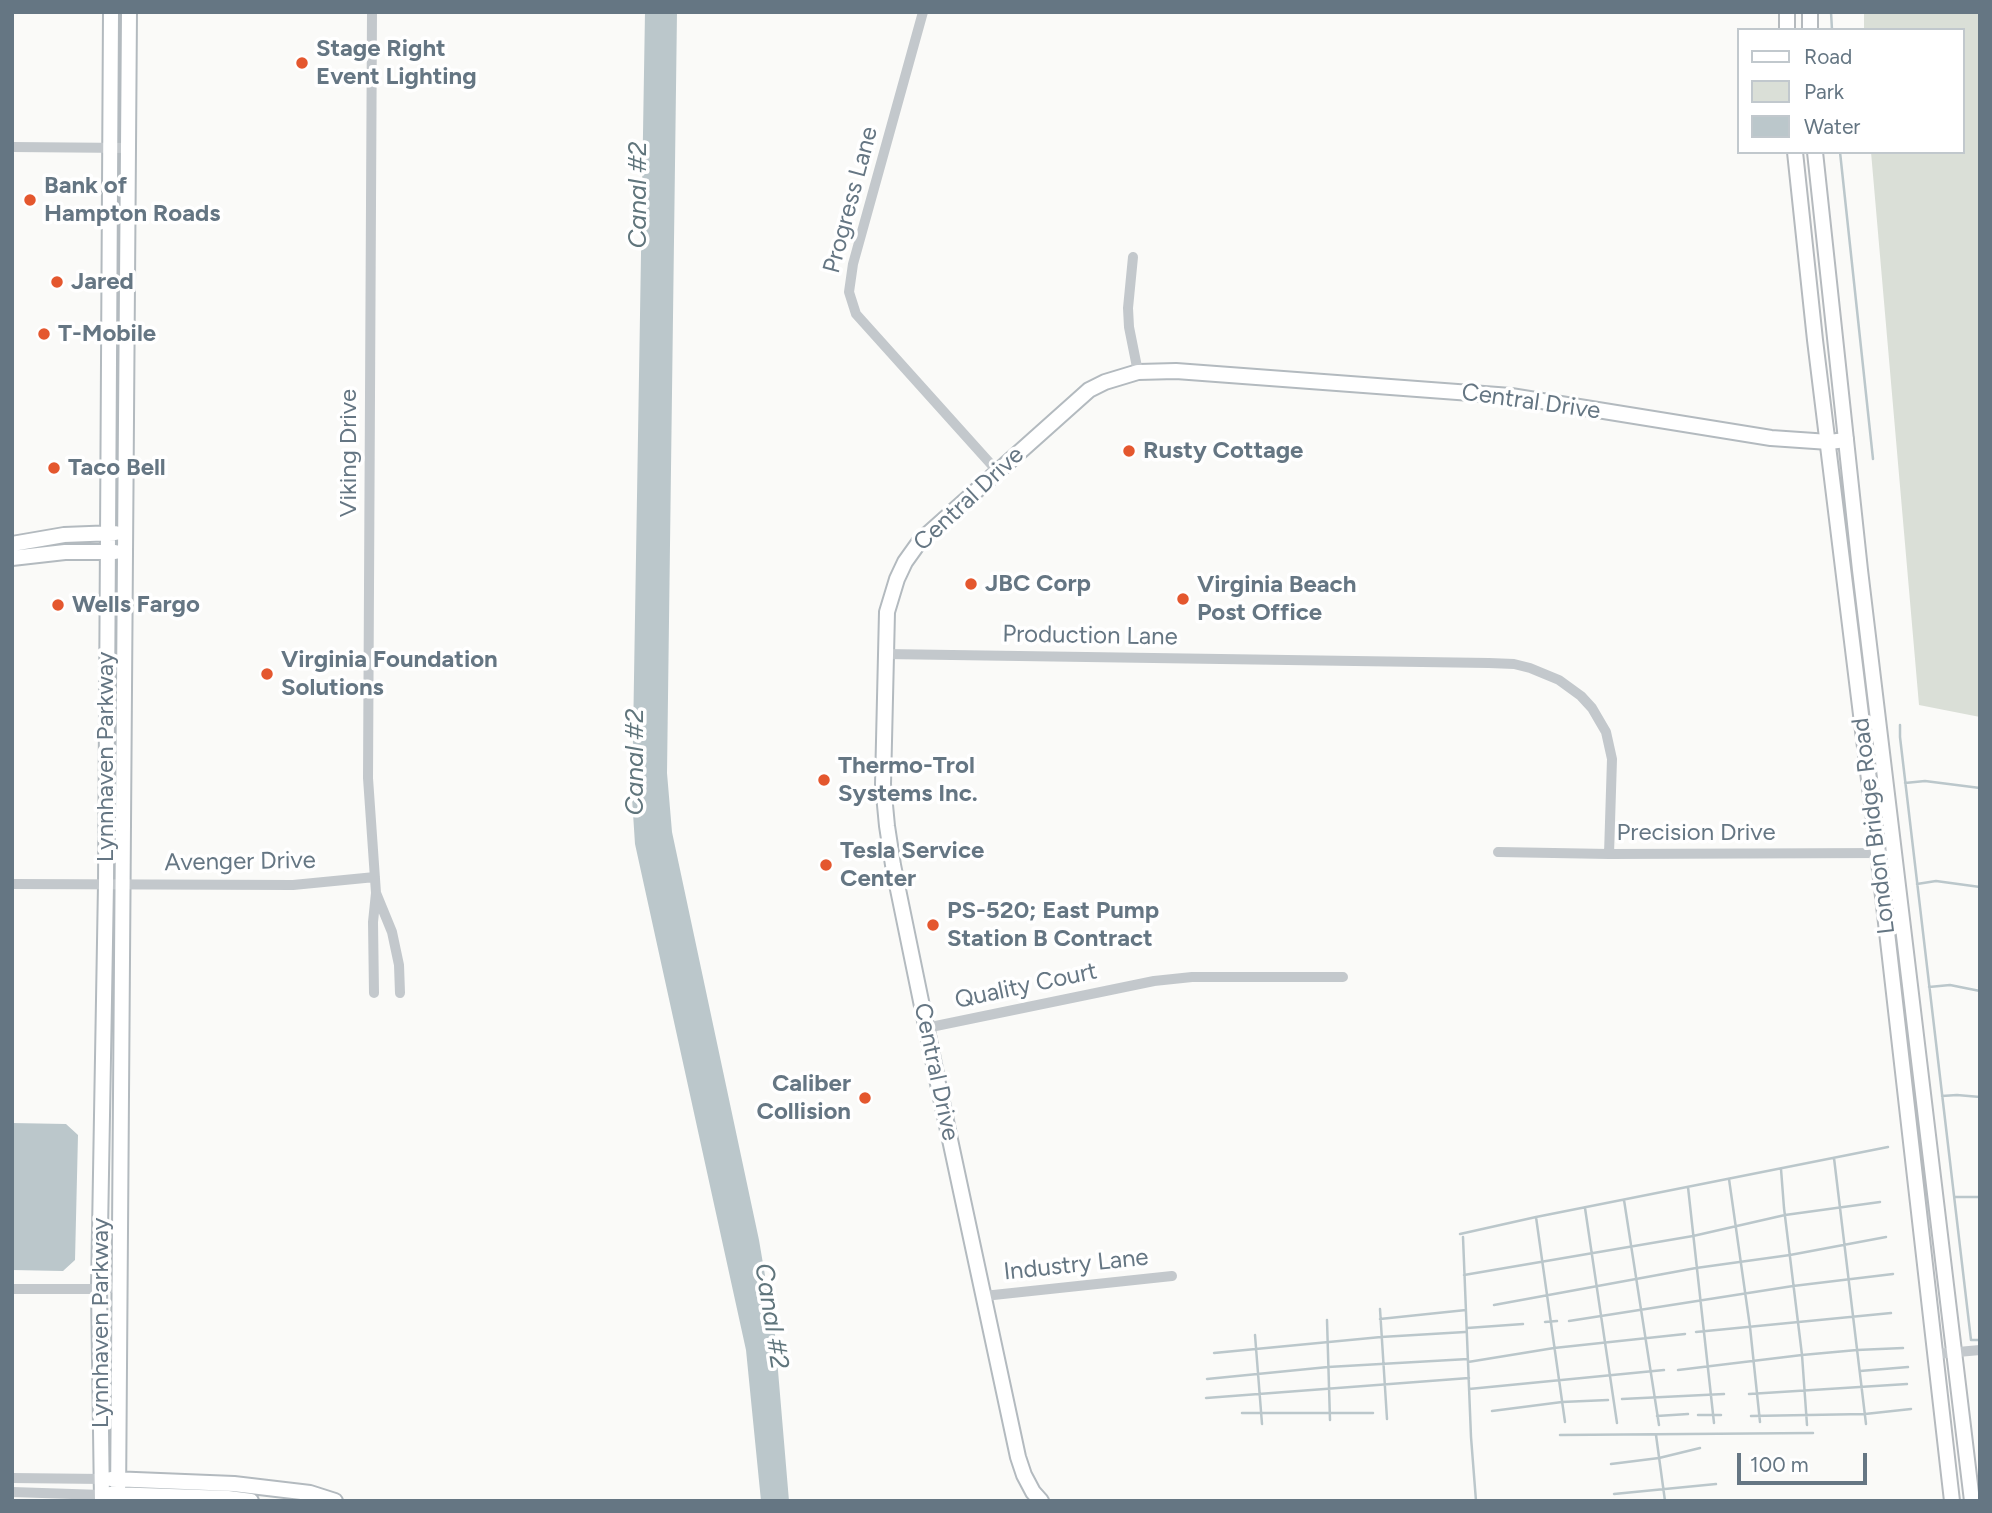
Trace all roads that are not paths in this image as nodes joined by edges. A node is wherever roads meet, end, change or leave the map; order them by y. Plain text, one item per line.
1 (111, 12) edge
2 (129, 12) edge
3 (373, 12) edge
4 (923, 12) edge
5 (12, 147) edge
6 (110, 148) junction
7 (129, 148) junction
8 (1795, 154) edge
9 (1815, 154) edge
10 (1133, 257) dead end
11 (1138, 372) junction
12 (1846, 440) junction
13 (1829, 442) junction
14 (998, 472) junction
15 (107, 533) junction
16 (127, 533) junction
17 (12, 544) edge
18 (107, 552) junction
19 (126, 552) junction
20 (12, 558) edge
21 (885, 654) junction
22 (1499, 852) dead end
23 (1878, 853) junction
24 (1894, 853) junction
25 (1609, 854) junction
26 (375, 877) junction
27 (12, 884) edge
28 (106, 884) junction
29 (122, 885) junction
30 (376, 893) junction
31 (1343, 977) dead end
32 (374, 993) dead end
33 (400, 993) dead end
34 (926, 1028) junction
35 (1172, 1276) dead end
36 (120, 1287) junction
37 (12, 1289) edge
38 (99, 1289) junction
39 (984, 1296) junction
40 (1980, 1350) edge
41 (1954, 1352) junction
42 (1937, 1354) junction
43 (12, 1478) edge
44 (103, 1479) junction
45 (119, 1491) edge
46 (12, 1492) edge
47 (309, 1497) edge
48 (102, 1498) edge
49 (251, 1501) edge
50 (335, 1501) edge
51 (1041, 1501) edge
52 (1952, 1501) edge
53 (1972, 1501) edge

1 - 6 main road, Lynnhaven Parkway
2 - 7 main road, Lynnhaven Parkway
3 - 26 street, Viking Drive
4 - 14 street, Progress Lane
5 - 6 street
6 - 7 street
6 - 15 main road, Lynnhaven Parkway
7 - 16 main road, Lynnhaven Parkway
8 - 13 main road, London Bridge Road
9 - 12 main road, London Bridge Road
10 - 11 street
11 - 13 main road, Central Drive
11 - 14 main road, Central Drive
12 - 13 main road, Central Drive
12 - 24 main road, London Bridge Road
13 - 23 main road, London Bridge Road
14 - 21 main road, Central Drive
15 - 16 main road
15 - 17 main road
15 - 18 main road, Lynnhaven Parkway
16 - 19 main road, Lynnhaven Parkway
18 - 19 main road
18 - 20 main road
18 - 28 main road, Lynnhaven Parkway
19 - 29 main road, Lynnhaven Parkway
21 - 25 street, Production Lane
21 - 34 main road, Central Drive
22 - 25 street, Precision Drive
23 - 24 street, Precision Drive
23 - 25 street, Precision Drive
23 - 42 main road, London Bridge Road
24 - 41 main road, London Bridge Road
26 - 29 street, Avenger Drive
26 - 30 street, Viking Drive
27 - 28 street, Avenger Drive
28 - 29 street, Avenger Drive
28 - 38 main road, Lynnhaven Parkway
29 - 36 main road, Lynnhaven Parkway
30 - 32 street, Viking Drive
30 - 33 street, Viking Drive
31 - 34 street, Quality Court
34 - 39 main road, Central Drive
35 - 39 street, Industry Lane
36 - 38 street
36 - 45 main road, Lynnhaven Parkway
37 - 38 street
38 - 44 main road, Lynnhaven Parkway
39 - 51 main road, Central Drive
40 - 41 street
41 - 42 street
41 - 53 main road, London Bridge Road
42 - 52 main road, London Bridge Road
43 - 44 street
44 - 45 main road
44 - 48 main road, Lynnhaven Parkway
45 - 47 main road
45 - 48 main road
45 - 49 main road
46 - 48 street
47 - 50 main road

